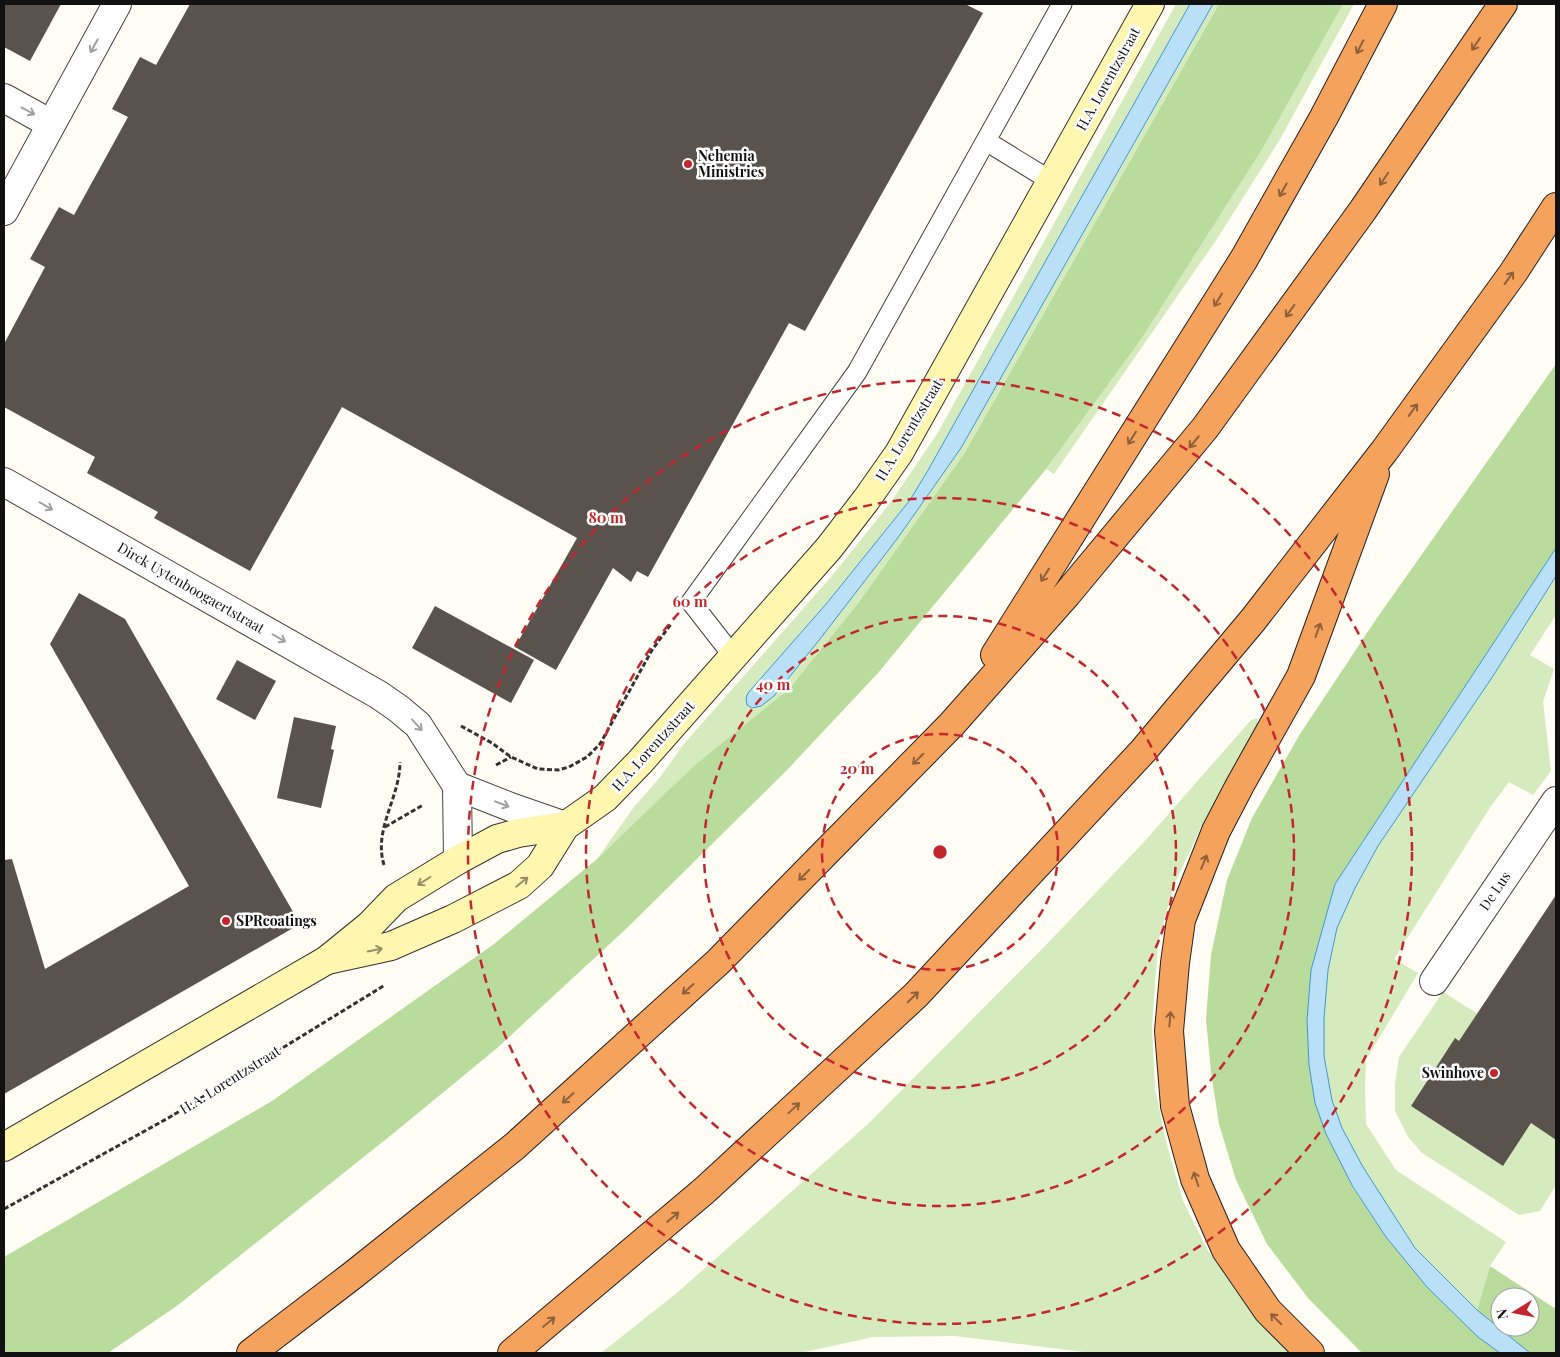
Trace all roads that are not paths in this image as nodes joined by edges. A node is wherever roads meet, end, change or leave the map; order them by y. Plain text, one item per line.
1 (117, 4) edge
2 (1062, 4) edge
3 (1150, 4) edge
4 (1383, 4) edge
5 (1503, 4) edge
6 (4, 98) edge
7 (51, 124) junction
8 (986, 141) junction
9 (1051, 181) junction
10 (1556, 207) edge
11 (4, 211) edge
12 (1384, 450) junction
13 (4, 482) edge
14 (734, 656) junction
15 (952, 724) junction
16 (456, 786) junction
17 (1556, 801) edge
18 (565, 826) junction
19 (458, 860) junction
20 (327, 960) junction
21 (1434, 981) dead end
22 (4, 1146) edge
23 (251, 1353) edge
24 (512, 1353) edge
25 (1310, 1353) edge

1 -> 7 street
2 - 8 lane
3 - 9 street, H.A. Lorentzstraat
4 -> 15 highway
5 -> 15 highway
6 -> 7 street
7 - 11 street
8 - 9 lane
8 - 14 lane
9 - 14 street, H.A. Lorentzstraat
12 -> 10 highway
24 -> 12 highway
25 -> 12 highway
13 -> 16 street, Dirck Uytenboogaertstraat
14 - 18 street, H.A. Lorentzstraat
15 -> 23 highway
16 -> 18 street
16 - 19 street
17 - 21 street, De Lus
18 - 19 street, H.A. Lorentzstraat
20 -> 18 street, H.A. Lorentzstraat
19 -> 20 street, H.A. Lorentzstraat
20 - 22 street, H.A. Lorentzstraat

